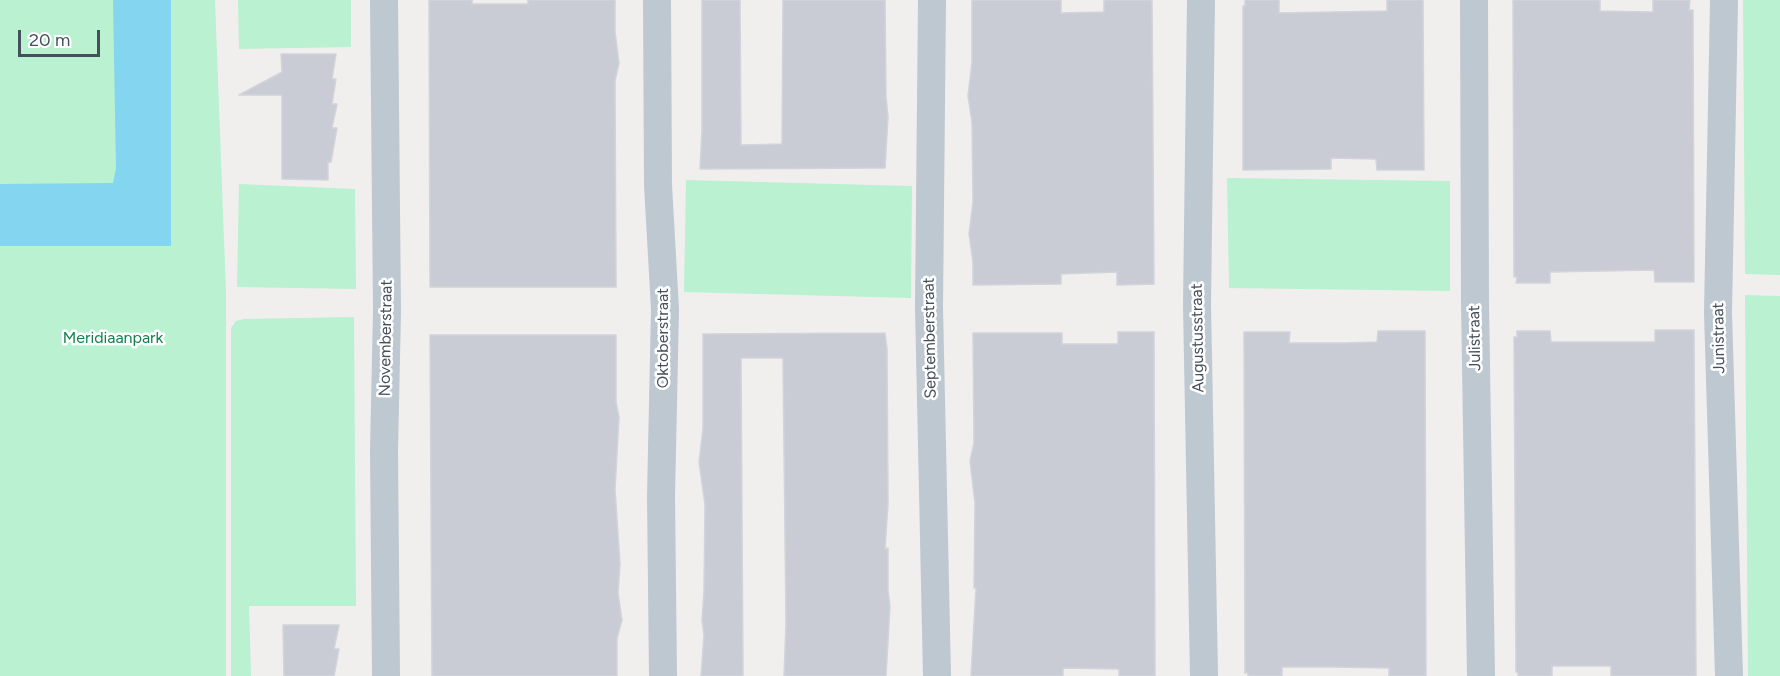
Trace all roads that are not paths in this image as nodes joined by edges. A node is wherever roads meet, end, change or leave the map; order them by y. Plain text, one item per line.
1 (384, 0) edge
2 (657, 0) edge
3 (932, 0) edge
4 (1201, 0) edge
5 (1474, 0) edge
6 (1724, 0) edge
7 (386, 676) edge
8 (663, 676) edge
9 (937, 676) edge
10 (1204, 676) edge
11 (1481, 676) edge
12 (1729, 676) edge

1 - 7 street, Novemberstraat
2 - 8 street, Oktoberstraat
3 - 9 street, Septemberstraat
4 - 10 street, Augustusstraat
5 - 11 street, Julistraat
6 - 12 street, Junistraat

